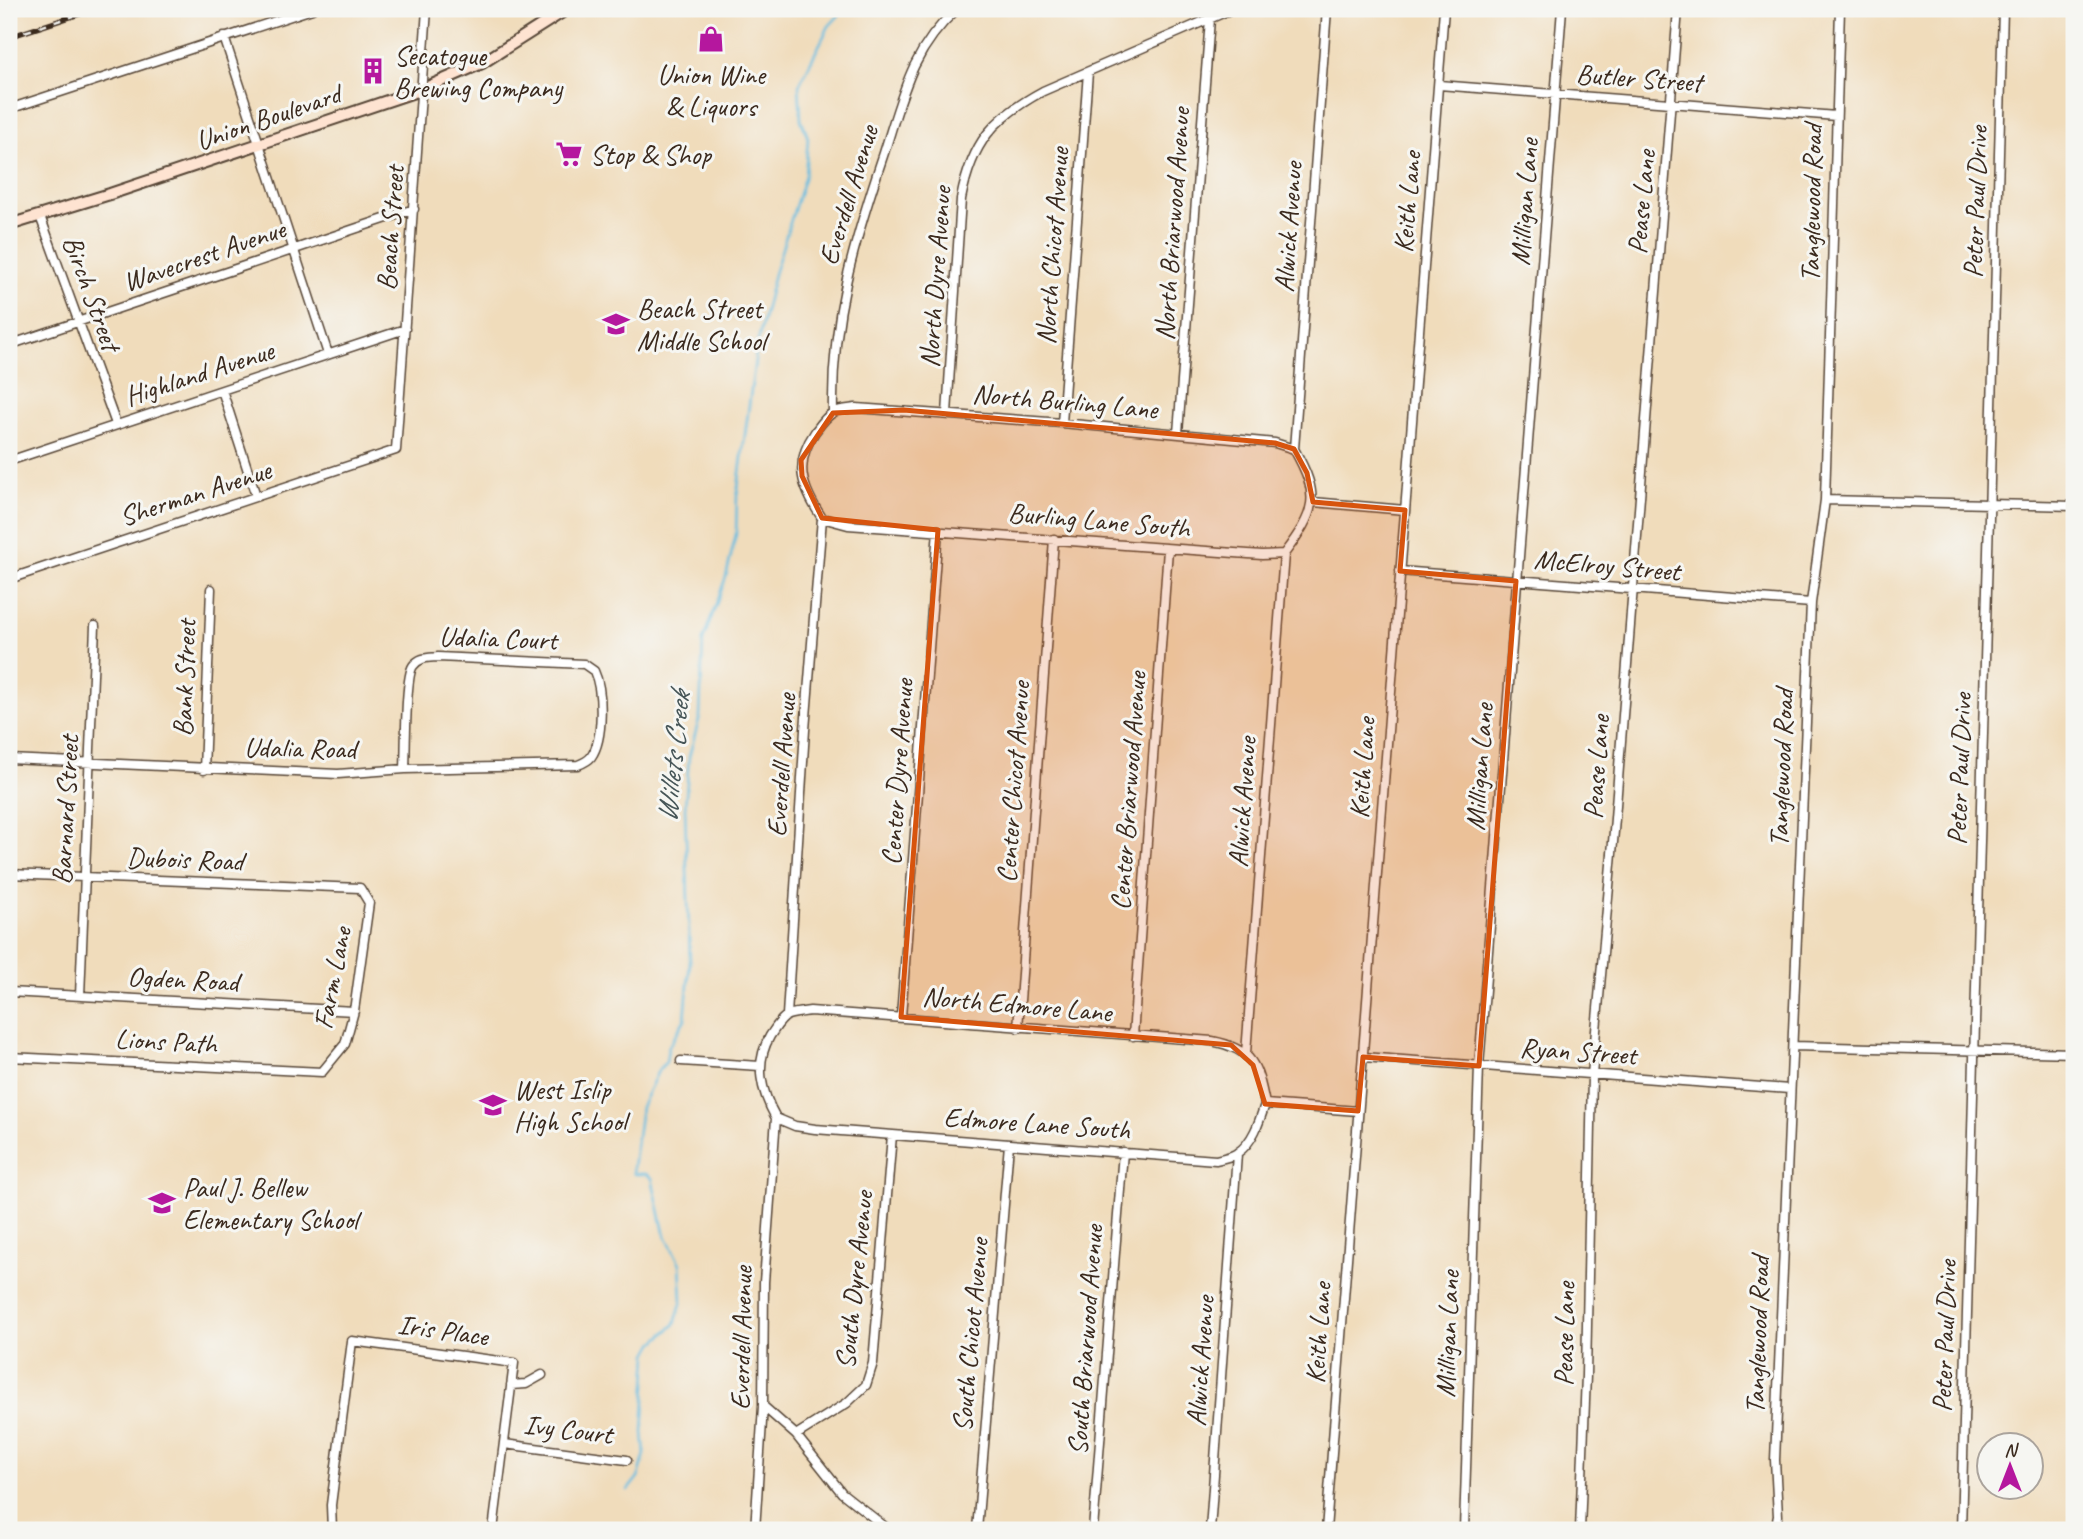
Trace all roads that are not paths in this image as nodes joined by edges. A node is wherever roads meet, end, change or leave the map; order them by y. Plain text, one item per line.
1 (312, 9) edge
2 (428, 9) edge
3 (567, 9) edge
4 (957, 9) edge
5 (1233, 9) edge
6 (1327, 9) edge
7 (1444, 9) edge
8 (1562, 9) edge
9 (1678, 9) edge
10 (1840, 9) edge
11 (2003, 9) edge
12 (1210, 19) junction
13 (223, 37) junction
14 (1088, 72) junction
15 (1439, 85) junction
16 (423, 89) junction
17 (1555, 94) junction
18 (1671, 103) junction
19 (9, 108) edge
20 (1836, 116) junction
21 (259, 143) junction
22 (414, 209) junction
23 (40, 216) junction
24 (9, 225) edge
25 (294, 248) junction
26 (77, 322) junction
27 (405, 329) junction
28 (9, 345) edge
29 (328, 354) junction
30 (222, 390) junction
31 (832, 413) junction
32 (947, 414) junction
33 (1062, 423) junction
34 (116, 424) junction
35 (1178, 433) junction
36 (1294, 449) junction
37 (396, 450) joint
38 (9, 461) edge
39 (256, 496) junction
40 (1825, 500) junction
41 (1313, 502) junction
42 (1989, 503) junction
43 (2074, 506) edge
44 (1405, 510) junction
45 (822, 518) junction
46 (938, 530) junction
47 (1054, 539) junction
48 (1168, 549) junction
49 (1284, 554) junction
50 (1400, 571) junction
51 (9, 579) edge
52 (1516, 581) junction
53 (211, 589) dead end
54 (1631, 590) junction
55 (1811, 603) junction
56 (95, 626) dead end
57 (9, 759) edge
58 (590, 759) joint
59 (90, 763) junction
60 (204, 769) junction
61 (405, 769) junction
62 (9, 874) edge
63 (85, 879) junction
64 (360, 888) joint
65 (9, 992) edge
66 (80, 996) junction
67 (354, 1011) junction
68 (787, 1016) junction
69 (901, 1017) junction
70 (1018, 1028) junction
71 (1133, 1036) junction
72 (1793, 1046) junction
73 (1974, 1051) junction
74 (1246, 1053) junction
75 (2074, 1053) edge
76 (9, 1057) edge
77 (1363, 1057) junction
78 (681, 1061) dead end
79 (760, 1066) junction
80 (1479, 1066) junction
81 (322, 1072) joint
82 (1592, 1075) junction
83 (1789, 1089) junction
84 (1265, 1104) junction
85 (1358, 1111) junction
86 (776, 1118) junction
87 (892, 1135) junction
88 (1009, 1144) junction
89 (1123, 1152) junction
90 (1237, 1154) junction
91 (542, 1375) dead end
92 (511, 1385) junction
93 (764, 1406) junction
94 (796, 1435) junction
95 (504, 1444) junction
96 (627, 1460) dead end
97 (332, 1530) edge
98 (493, 1530) edge
99 (755, 1530) edge
100 (889, 1530) edge
101 (977, 1530) edge
102 (1093, 1530) edge
103 (1210, 1530) edge
104 (1326, 1530) edge
105 (1464, 1530) edge
106 (1580, 1530) edge
107 (1775, 1530) edge
108 (1961, 1530) edge

1 - 13 street
2 - 16 street, Beach Street
3 - 16 main road, Union Boulevard
4 - 31 street, Everdell Avenue
5 - 12 street, North Dyre Avenue
6 - 36 street, Alwick Avenue
7 - 15 street, Keith Lane
8 - 17 street, Milligan Lane
9 - 18 street, Pease Lane
10 - 20 street, Tanglewood Road
11 - 42 street, Peter Paul Drive
12 - 14 street, North Dyre Avenue
12 - 35 street, North Briarwood Avenue
13 - 19 street
13 - 21 street
14 - 32 street, North Dyre Avenue
14 - 33 street, North Chicot Avenue
15 - 17 street, Butler Street
15 - 44 street, Keith Lane
16 - 21 main road, Union Boulevard
16 - 22 street, Beach Street
17 - 18 street, Butler Street
17 - 52 street, Milligan Lane
18 - 20 street, Butler Street
18 - 54 street, Pease Lane
20 - 40 street, Tanglewood Road
21 - 23 main road, Union Boulevard
21 - 25 street
22 - 25 street, Wavecrest Avenue
22 - 27 street, Beach Street
23 - 24 main road, Union Boulevard
23 - 26 street, Birch Street
25 - 26 street, Wavecrest Avenue
25 - 29 street
26 - 28 street, Wavecrest Avenue
26 - 34 street, Birch Street
27 - 29 street, Highland Avenue
27 - 37 street, Beach Street
29 - 30 street, Highland Avenue
30 - 34 street, Highland Avenue
30 - 39 street
31 - 32 street, North Burling Lane
31 - 45 street
32 - 33 street, North Burling Lane
33 - 35 street, North Burling Lane
34 - 38 street, Highland Avenue
35 - 36 street, North Burling Lane
36 - 41 street
37 - 39 street, Sherman Avenue
39 - 51 street, Sherman Avenue
40 - 42 street
40 - 55 street, Tanglewood Road
41 - 44 street
41 - 49 street
42 - 43 street
42 - 73 street, Peter Paul Drive
44 - 50 street, Keith Lane
45 - 46 street, Burling Lane South
45 - 68 street, Everdell Avenue
46 - 47 street, Burling Lane South
46 - 69 street, Center Dyre Avenue
47 - 48 street, Burling Lane South
47 - 70 street, Center Chicot Avenue
48 - 49 street, Burling Lane South
48 - 71 street, Center Briarwood Avenue
49 - 74 street, Alwick Avenue
50 - 52 street, McElroy Street
50 - 77 street, Keith Lane
52 - 54 street, McElroy Street
52 - 80 street, Milligan Lane
53 - 60 street, Bank Street
54 - 55 street, McElroy Street
54 - 82 street, Pease Lane
55 - 72 street, Tanglewood Road
56 - 59 street, Barnard Street
57 - 59 street, Udalia Road
58 - 61 street, Udalia Road
58 - 61 street, Udalia Court
59 - 60 street, Udalia Road
59 - 63 street, Barnard Street
60 - 61 street, Udalia Road
62 - 63 street, Dubois Road
63 - 64 street, Dubois Road
63 - 66 street, Barnard Street
64 - 67 street, Farm Lane
65 - 66 street, Ogden Road
66 - 67 street, Ogden Road
67 - 81 street, Farm Lane
68 - 69 street, North Edmore Lane
68 - 79 street
69 - 70 street, North Edmore Lane
70 - 71 street, North Edmore Lane
71 - 74 street, North Edmore Lane
72 - 73 street
72 - 83 street, Tanglewood Road
73 - 75 street
73 - 108 street, Peter Paul Drive
74 - 84 street
76 - 81 street, Lions Path
77 - 80 street, Ryan Street
77 - 85 street, Keith Lane
78 - 79 street
79 - 86 street, Everdell Avenue
80 - 82 street, Ryan Street
80 - 105 street, Milligan Lane
82 - 83 street, Ryan Street
82 - 106 street, Pease Lane
83 - 107 street, Tanglewood Road
84 - 85 street
84 - 90 street
85 - 104 street, Keith Lane
86 - 87 street, Edmore Lane South
86 - 93 street, Everdell Avenue
87 - 88 street, Edmore Lane South
87 - 94 street, South Dyre Avenue
88 - 89 street, Edmore Lane South
88 - 101 street, South Chicot Avenue
89 - 90 street, Edmore Lane South
89 - 102 street, South Briarwood Avenue
90 - 103 street, Alwick Avenue
91 - 92 street, Iris Place
92 - 95 street
92 - 97 street, Iris Place
93 - 94 street
93 - 99 street, Everdell Avenue
94 - 100 street
95 - 96 street, Ivy Court
95 - 98 street

